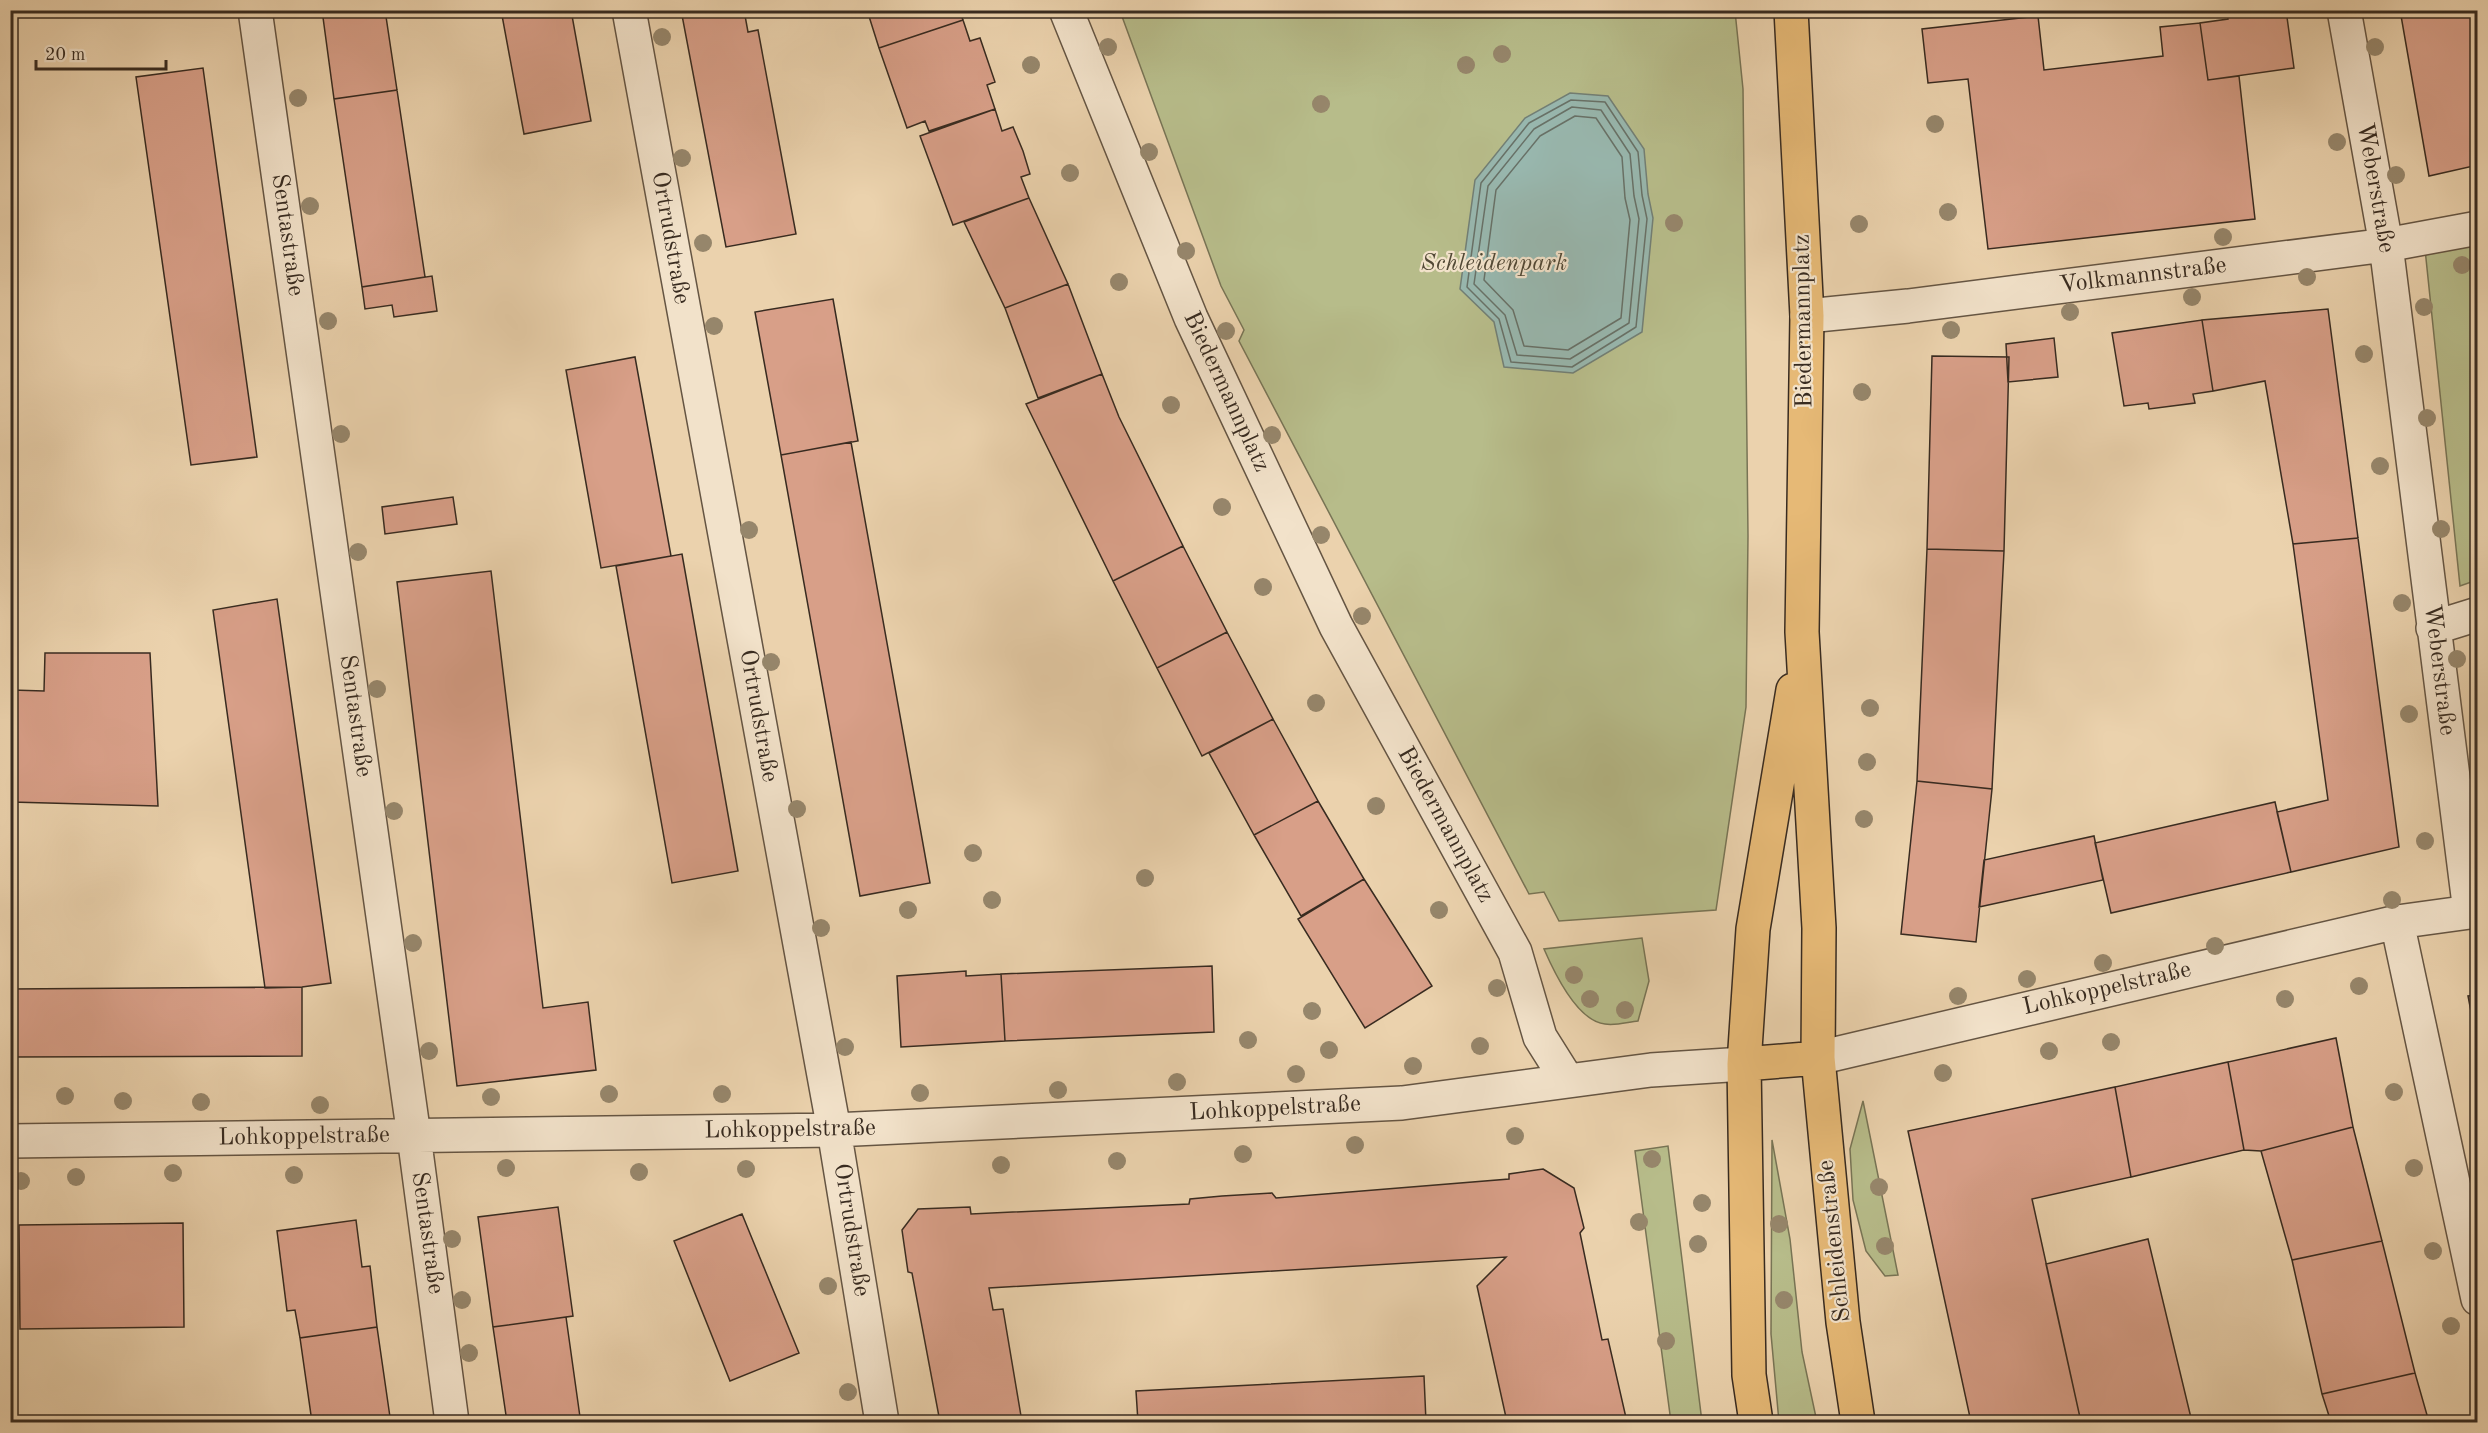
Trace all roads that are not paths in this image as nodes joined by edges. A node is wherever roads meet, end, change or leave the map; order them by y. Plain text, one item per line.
1 (255, 10) edge
2 (628, 10) edge
3 (1066, 10) edge
4 (1791, 10) edge
5 (2344, 10) edge
6 (2478, 228) edge
7 (2386, 245) junction
8 (1806, 316) junction
9 (2478, 614) edge
10 (2433, 628) junction
11 (1802, 632) junction
12 (2397, 922) junction
13 (1818, 1058) junction
14 (1744, 1064) junction
15 (1567, 1080) junction
16 (834, 1130) junction
17 (414, 1136) junction
18 (10, 1141) edge
19 (2478, 1299) edge
20 (452, 1422) edge
21 (882, 1422) edge
22 (1756, 1422) edge
23 (1858, 1422) edge

1 - 17 street, Sentastraße
2 - 16 street, Ortrudstraße
3 - 15 street, Biedermannplatz
4 - 8 main road, Biedermannplatz
5 - 7 street, Weberstraße
6 - 7 street, Volkmannstraße
7 - 8 street, Volkmannstraße
7 - 10 street, Weberstraße
8 - 11 main road, Biedermannplatz
9 - 10 street
10 - 12 street, Weberstraße
11 - 13 main road, Biedermannplatz
11 - 14 main road, Biedermannplatz
12 - 13 street, Lohkoppelstraße
12 - 19 street
13 - 14 main road
13 - 23 main road, Schleidenstraße
14 - 15 street
14 - 22 main road
15 - 16 street, Lohkoppelstraße
16 - 17 street, Lohkoppelstraße
16 - 21 street, Ortrudstraße
17 - 18 street, Lohkoppelstraße
17 - 20 street, Sentastraße

